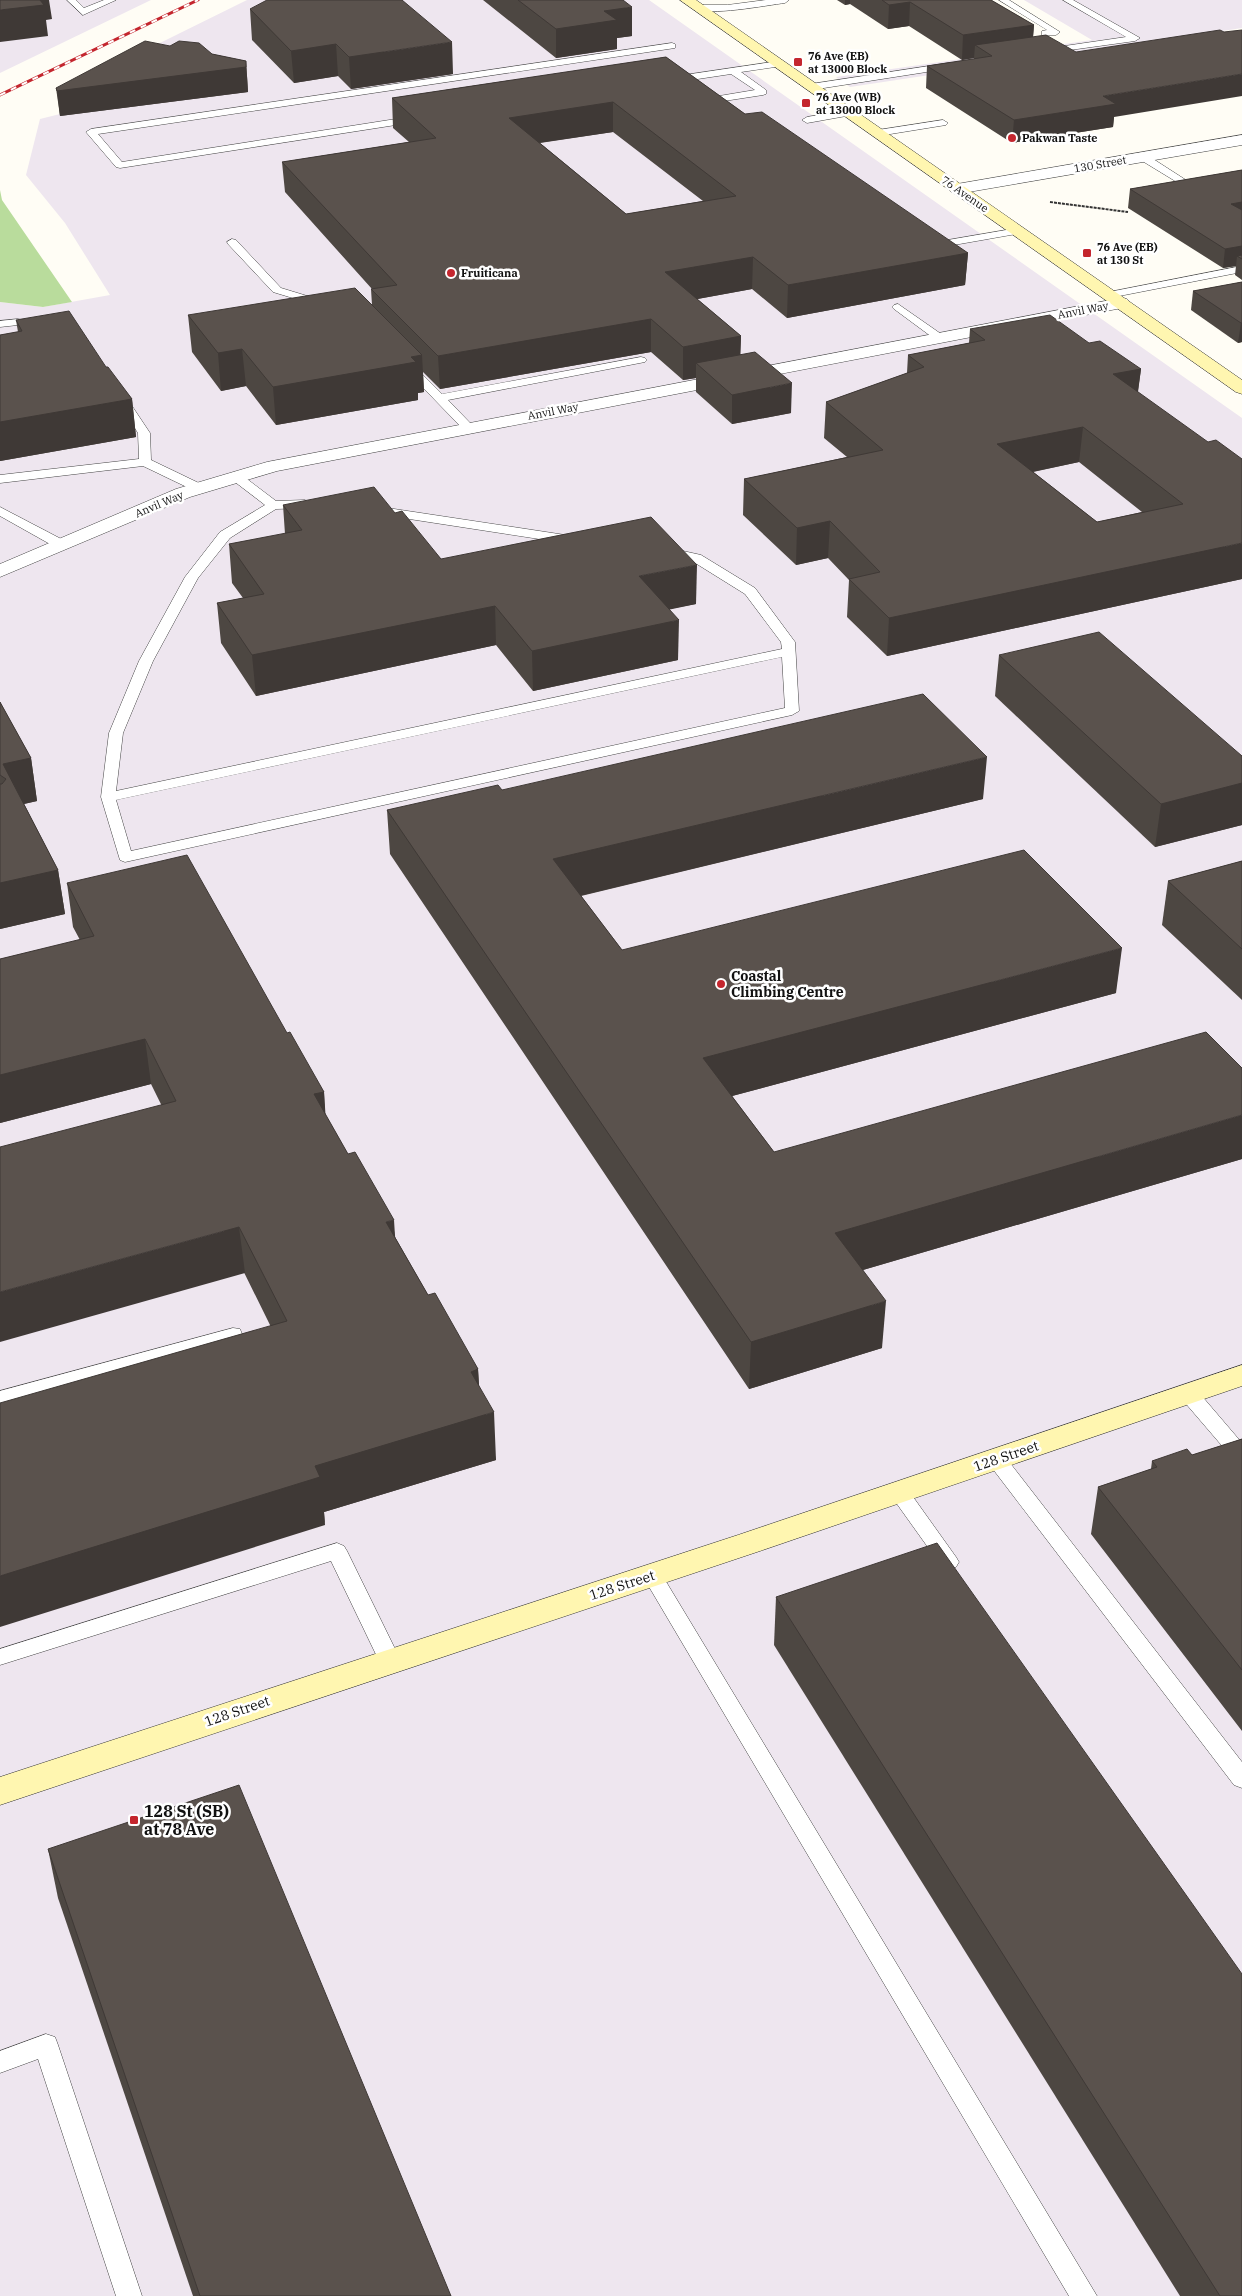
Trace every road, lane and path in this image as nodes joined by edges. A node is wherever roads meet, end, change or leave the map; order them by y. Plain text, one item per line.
1 (72, 0) edge
2 (112, 0) edge
3 (730, 0) edge
4 (785, 0) edge
5 (1003, 0) edge
6 (1067, 0) edge
7 (693, 4) edge
8 (672, 46) dead end
9 (1069, 48) junction
10 (1031, 54) edge
11 (547, 64) junction
12 (779, 64) junction
13 (963, 64) edge
14 (733, 71) junction
15 (561, 76) edge
16 (656, 82) edge
17 (403, 86) junction
18 (811, 87) junction
19 (418, 97) edge
20 (694, 102) edge
21 (849, 113) junction
22 (430, 116) edge
23 (807, 120) dead end
24 (943, 123) dead end
25 (878, 133) junction
26 (1242, 140) edge
27 (1143, 157) junction
28 (1184, 182) edge
29 (957, 189) junction
30 (1050, 202) dead end
31 (1128, 212) dead end
32 (1018, 231) junction
33 (232, 242) dead end
34 (948, 243) edge
35 (1242, 269) edge
36 (1115, 299) junction
37 (330, 306) edge
38 (898, 307) dead end
39 (0, 324) edge
40 (54, 330) edge
41 (940, 338) junction
42 (398, 356) edge
43 (641, 360) dead end
44 (1238, 382) edge
45 (117, 392) edge
46 (440, 398) junction
47 (468, 428) junction
48 (145, 462) junction
49 (235, 476) junction
50 (0, 479) edge
51 (199, 488) junction
52 (320, 504) edge
53 (273, 505) junction
54 (365, 509) edge
55 (0, 510) edge
56 (586, 542) edge
57 (62, 545) junction
58 (652, 548) edge
59 (0, 571) edge
60 (788, 652) junction
61 (108, 797) junction
62 (232, 1334) dead end
63 (1242, 1375) edge
64 (1188, 1393) junction
65 (0, 1398) edge
66 (1242, 1456) edge
67 (996, 1459) junction
68 (899, 1492) junction
69 (652, 1575) junction
70 (960, 1577) edge
71 (0, 1657) edge
72 (390, 1660) junction
73 (1242, 1779) edge
74 (0, 1791) edge
75 (0, 2062) edge
76 (129, 2296) edge
77 (1084, 2296) edge

1 - 2 lane
3 - 7 lane
4 - 7 lane
5 - 9 lane
6 - 9 lane
7 - 12 main road, 76 Avenue
8 - 11 lane
9 - 10 lane
11 - 15 lane
11 - 17 lane
12 - 14 lane
12 - 18 main road, 76 Avenue
13 - 18 lane
14 - 16 lane
14 - 20 lane
17 - 19 lane
17 - 22 lane
18 - 21 main road, 76 Avenue
21 - 23 lane
21 - 25 main road, 76 Avenue
24 - 25 lane
25 - 29 main road, 76 Avenue
26 - 27 street, 130 Street
27 - 28 lane
27 - 29 street, 130 Street
29 - 32 main road, 76 Avenue
30 - 31 path
32 - 34 lane
32 - 36 main road, 76 Avenue
33 - 37 lane
35 - 36 lane
36 - 41 street, Anvil Way
36 - 44 main road, 76 Avenue
38 - 41 lane
39 - 40 lane
41 - 47 street, Anvil Way
42 - 46 lane
43 - 46 lane
45 - 48 lane
46 - 47 lane
47 - 49 street, Anvil Way
48 - 50 lane
48 - 51 lane
49 - 51 street, Anvil Way
49 - 53 lane
51 - 57 street, Anvil Way
52 - 53 lane
53 - 61 lane
54 - 56 lane
55 - 57 lane
57 - 59 street, Anvil Way
58 - 60 lane
60 - 61 lane
60 - 61 lane
62 - 65 lane
63 - 64 main road, 128 Street
64 - 66 lane
64 - 67 main road, 128 Street
67 - 68 main road, 128 Street
67 - 73 lane
68 - 69 main road, 128 Street
68 - 70 lane
69 - 72 main road, 128 Street
69 - 77 lane
71 - 72 lane
72 - 74 main road, 128 Street
75 - 76 lane

